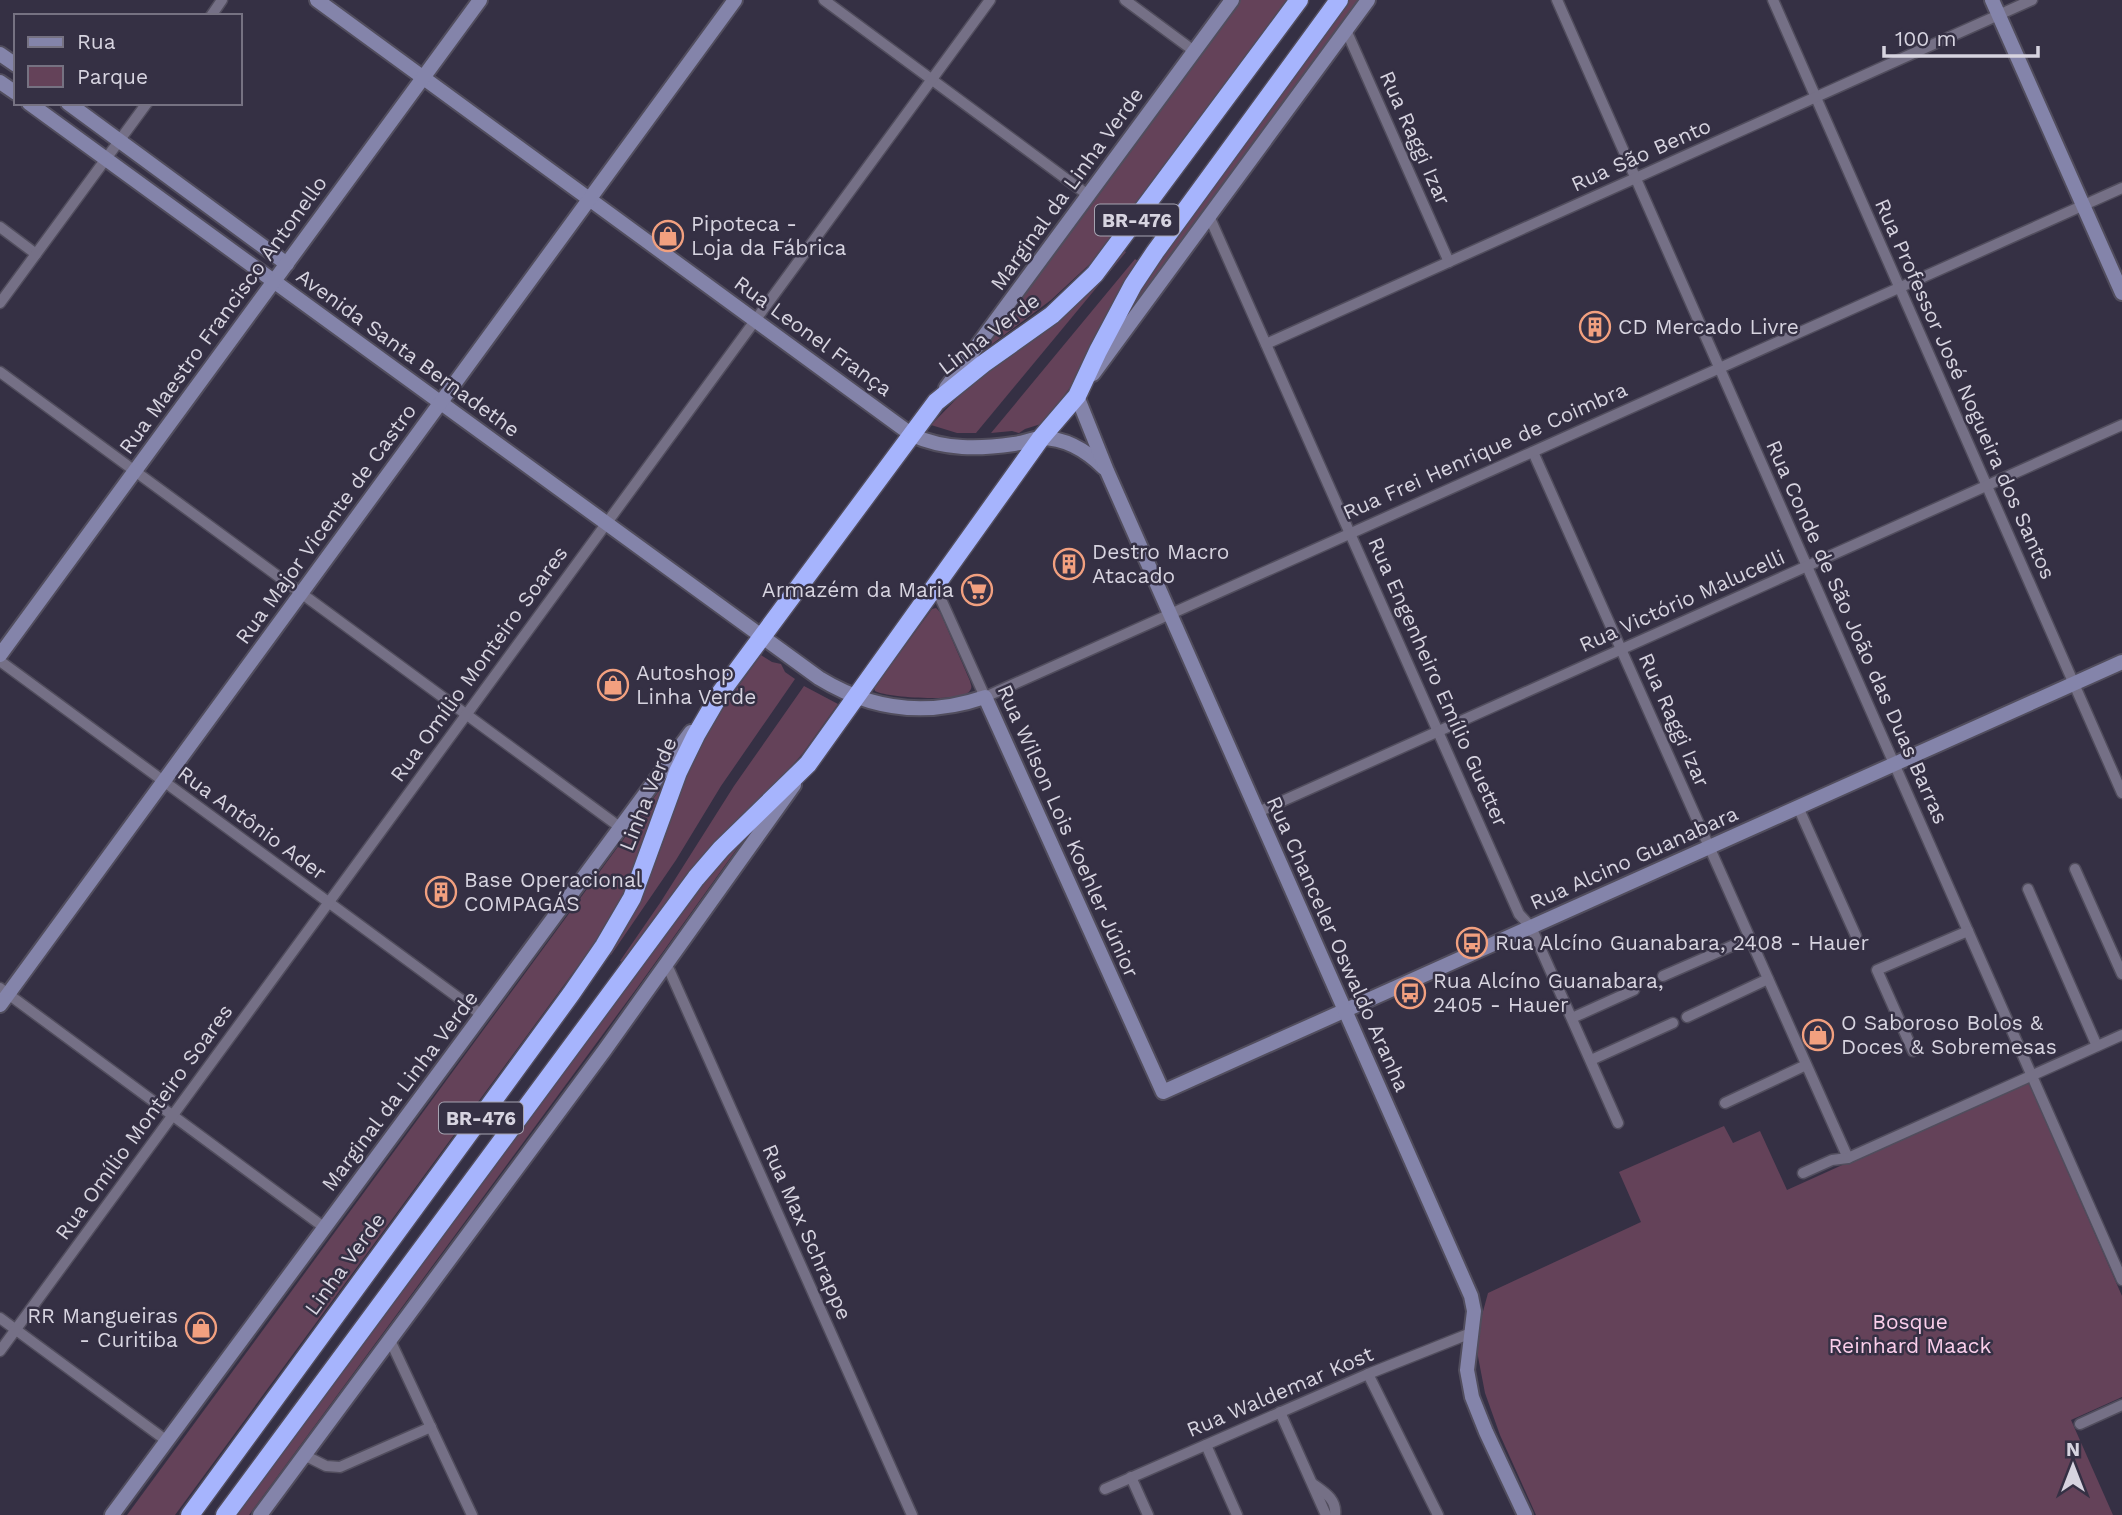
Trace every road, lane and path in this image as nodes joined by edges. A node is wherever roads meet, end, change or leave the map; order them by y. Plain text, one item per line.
1 (317, 0) edge
2 (480, 0) edge
3 (735, 0) edge
4 (824, 0) edge
5 (990, 0) edge
6 (1125, 0) edge
7 (1232, 0) edge
8 (1298, 0) edge
9 (1339, 0) edge
10 (1368, 0) edge
11 (1557, 0) edge
12 (1773, 0) edge
13 (1992, 0) edge
14 (2032, 0) edge
15 (1999, 15) junction
16 (1346, 30) junction
17 (1194, 51) junction
18 (423, 78) junction
19 (932, 80) junction
20 (1815, 97) junction
21 (32, 105) edge
22 (71, 105) edge
23 (145, 105) edge
24 (119, 141) junction
25 (106, 159) junction
26 (1636, 178) junction
27 (2122, 188) edge
28 (1088, 195) junction
29 (590, 199) junction
30 (2083, 206) junction
31 (1209, 216) junction
32 (0, 227) edge
33 (36, 254) junction
34 (1449, 262) junction
35 (287, 264) junction
36 (274, 282) junction
37 (1900, 288) junction
38 (2122, 293) edge
39 (0, 303) edge
40 (755, 320) junction
41 (1266, 344) junction
42 (1720, 368) junction
43 (0, 372) edge
44 (1077, 396) junction
45 (936, 402) junction
46 (440, 403) junction
47 (2122, 425) edge
48 (912, 435) junction
49 (1041, 438) junction
50 (1534, 452) junction
51 (135, 471) junction
52 (1107, 471) junction
53 (1987, 485) junction
54 (606, 524) junction
55 (1350, 534) junction
56 (1807, 566) junction
57 (935, 586) junction
58 (302, 594) junction
59 (1171, 614) junction
60 (761, 638) junction
61 (1621, 649) junction
62 (0, 655) edge
63 (0, 661) edge
64 (2122, 662) edge
65 (2074, 683) junction
66 (721, 692) junction
67 (985, 697) junction
68 (855, 698) junction
69 (466, 715) junction
70 (1438, 732) junction
71 (808, 764) junction
72 (1894, 764) junction
73 (164, 782) junction
74 (2122, 793) edge
75 (1798, 807) junction
76 (1258, 812) junction
77 (621, 828) junction
78 (1709, 847) junction
79 (2075, 869) dead end
80 (2028, 889) dead end
81 (329, 902) junction
82 (1531, 927) junction
83 (1968, 931) junction
84 (1856, 936) dead end
85 (1750, 938) junction
86 (667, 965) junction
87 (2122, 974) edge
88 (1663, 976) dead end
89 (1768, 979) junction
90 (1634, 990) dead end
91 (3, 995) edge
92 (1345, 1011) junction
93 (482, 1015) junction
94 (1687, 1017) dead end
95 (1572, 1018) junction
96 (1673, 1023) dead end
97 (2122, 1035) edge
98 (2097, 1046) junction
99 (1913, 1051) dead end
100 (1591, 1060) junction
101 (1806, 1065) junction
102 (2032, 1075) junction
103 (1163, 1092) joint
104 (1725, 1103) dead end
105 (173, 1116) junction
106 (1618, 1123) dead end
107 (1847, 1158) junction
108 (1803, 1173) dead end
109 (324, 1228) junction
110 (2122, 1280) edge
111 (0, 1318) edge
112 (16, 1330) junction
113 (1471, 1333) junction
114 (390, 1340) junction
115 (0, 1352) edge
116 (1368, 1374) junction
117 (2122, 1405) edge
118 (1280, 1412) junction
119 (2080, 1424) dead end
120 (431, 1427) junction
121 (167, 1441) junction
122 (1206, 1445) junction
123 (304, 1455) junction
124 (1132, 1478) junction
125 (1312, 1484) junction
126 (1105, 1489) dead end
127 (112, 1515) edge
128 (190, 1515) edge
129 (225, 1515) edge
130 (260, 1515) edge
131 (472, 1515) edge
132 (912, 1515) edge
133 (1148, 1515) edge
134 (1237, 1515) edge
135 (1326, 1515) edge
136 (1335, 1515) edge
137 (1438, 1515) edge
138 (1525, 1515) edge

1 - 18 main road, Rua Leonel França
2 - 18 main road, Rua Maestro Francisco Antonello
3 - 29 main road, Rua Major Vicente de Castro
4 - 19 street
5 - 19 street, Rua Omílio Monteiro Soares
6 - 17 street
7 - 17 main road, Marginal da Linha Verde
8 - 45 highway, Linha Verde / BR-476
9 - 44 highway, BR-476
10 - 16 main road
11 - 26 street, Rua Conde de São João das Duas Barras
12 - 20 street, Rua Professor José Nogueira dos Santos
13 - 15 main road
14 - 15 street, Rua São Bento
15 - 20 street, Rua São Bento
15 - 30 main road
16 - 31 main road
16 - 34 street, Rua Raggi Izar
17 - 28 main road, Marginal da Linha Verde
18 - 29 main road, Rua Leonel França
18 - 35 main road, Rua Maestro Francisco Antonello
19 - 28 street
19 - 40 street, Rua Omílio Monteiro Soares
20 - 26 street, Rua São Bento
20 - 37 street, Rua Professor José Nogueira dos Santos
21 - 25 main road, Avenida Santa Bernadethe
22 - 24 main road, Avenida Santa Bernadethe
23 - 24 street
24 - 25 street
24 - 35 main road, Avenida Santa Bernadethe
25 - 33 street
25 - 36 main road, Avenida Santa Bernadethe
26 - 34 street, Rua São Bento
26 - 42 street, Rua Conde de São João das Duas Barras
27 - 30 street, Rua Frei Henrique de Coimbra
28 - 45 main road, Marginal da Linha Verde
29 - 40 main road, Rua Leonel França
29 - 46 main road, Rua Major Vicente de Castro
30 - 37 street, Rua Frei Henrique de Coimbra
30 - 38 main road
31 - 41 street, Rua Engenheiro Emílio Guetter
31 - 44 main road
32 - 33 street
33 - 39 street
34 - 41 street, Rua São Bento
35 - 36 main road, Rua Maestro Francisco Antonello
36 - 46 main road, Avenida Santa Bernadethe
36 - 51 main road, Rua Maestro Francisco Antonello
37 - 42 street, Rua Frei Henrique de Coimbra
37 - 53 street, Rua Professor José Nogueira dos Santos
40 - 48 main road, Rua Leonel França
40 - 54 street, Rua Omílio Monteiro Soares
41 - 55 street, Rua Engenheiro Emílio Guetter
42 - 50 street, Rua Frei Henrique de Coimbra
42 - 56 street, Rua Conde de São João das Duas Barras
43 - 51 street
44 - 49 highway, BR-476
44 - 52 main road, Rua Chanceler Oswaldo Aranha
45 - 48 highway, Linha Verde / BR-476
46 - 54 main road, Avenida Santa Bernadethe
46 - 58 main road, Rua Major Vicente de Castro
47 - 53 street, Rua Victório Malucelli
48 - 49 main road, Rua Leonel França
48 - 60 highway, Linha Verde / BR-476
49 - 52 main road, Rua Leonel França
49 - 57 highway, BR-476
50 - 55 street, Rua Frei Henrique de Coimbra
50 - 61 street, Rua Raggi Izar
51 - 58 street
51 - 62 main road, Rua Maestro Francisco Antonello
52 - 59 main road, Rua Chanceler Oswaldo Aranha
53 - 56 street, Rua Victório Malucelli
53 - 65 street, Rua Professor José Nogueira dos Santos
54 - 60 main road, Avenida Santa Bernadethe
54 - 69 street, Rua Omílio Monteiro Soares
55 - 59 street, Rua Frei Henrique de Coimbra
55 - 70 street, Rua Engenheiro Emílio Guetter
56 - 61 street, Rua Victório Malucelli
56 - 72 street, Rua Conde de São João das Duas Barras
57 - 67 street, Rua Wilson Lois Koehler Júnior
57 - 68 highway, BR-476
58 - 69 street
58 - 73 main road, Rua Major Vicente de Castro
59 - 67 street, Rua Frei Henrique de Coimbra
59 - 76 main road, Rua Chanceler Oswaldo Aranha
60 - 66 highway, Linha Verde / BR-476
60 - 68 main road, Avenida Santa Bernadethe
61 - 70 street, Rua Victório Malucelli
61 - 78 street, Rua Raggi Izar
63 - 73 street, Rua Antônio Ader
64 - 65 main road, Rua Alcino Guanabara
65 - 72 main road, Rua Alcino Guanabara
65 - 74 street, Rua Professor José Nogueira dos Santos
66 - 77 main road, Marginal da Linha Verde
66 - 128 highway, Linha Verde / BR-476
67 - 68 main road, Rua Frei Henrique de Coimbra
67 - 103 main road, Rua Wilson Lois Koehler Júnior
68 - 71 highway, BR-476
69 - 77 street
69 - 81 street, Rua Omílio Monteiro Soares
70 - 76 street, Rua Victório Malucelli
70 - 82 street, Rua Engenheiro Emílio Guetter
71 - 86 main road
71 - 129 highway, BR-476
72 - 75 main road, Rua Alcino Guanabara
72 - 83 street, Rua Conde de São João das Duas Barras
73 - 81 street, Rua Antônio Ader
73 - 91 main road, Rua Major Vicente de Castro
75 - 78 main road, Rua Alcino Guanabara
75 - 84 street
76 - 92 main road, Rua Chanceler Oswaldo Aranha
77 - 93 main road, Marginal da Linha Verde
78 - 82 main road, Rua Alcino Guanabara
78 - 85 street, Rua Raggi Izar
79 - 87 street
80 - 98 street
81 - 93 street, Rua Antônio Ader
81 - 105 street, Rua Omílio Monteiro Soares
82 - 92 main road, Rua Alcino Guanabara
82 - 95 street, Rua Engenheiro Emílio Guetter
83 - 99 street
83 - 102 street, Rua Conde de São João das Duas Barras
85 - 88 street
85 - 89 street, Rua Raggi Izar
86 - 114 main road
86 - 132 street, Rua Max Schrappe
89 - 94 street
89 - 101 street, Rua Raggi Izar
90 - 95 street
91 - 105 street
92 - 103 main road, Rua Alcino Guanabara
92 - 113 main road, Rua Chanceler Oswaldo Aranha
93 - 109 main road, Marginal da Linha Verde
95 - 100 street, Rua Engenheiro Emílio Guetter
96 - 100 street
97 - 98 street
98 - 102 street
100 - 106 street, Rua Engenheiro Emílio Guetter
101 - 104 street
101 - 107 street, Rua Raggi Izar
102 - 107 street
102 - 110 street, Rua Conde de São João das Duas Barras
105 - 109 street
105 - 112 street, Rua Omílio Monteiro Soares
107 - 108 street
109 - 121 main road, Marginal da Linha Verde
111 - 112 street
112 - 115 street, Rua Omílio Monteiro Soares
112 - 121 street
113 - 116 street, Rua Waldemar Kost
113 - 138 main road, Rua Chanceler Oswaldo Aranha
114 - 120 street
114 - 123 main road
116 - 118 street, Rua Waldemar Kost
116 - 137 street
117 - 119 street
118 - 122 street, Rua Waldemar Kost
118 - 125 street
120 - 123 street
120 - 131 street
121 - 127 main road, Marginal da Linha Verde
122 - 124 street, Rua Waldemar Kost
122 - 134 street
123 - 130 main road
124 - 126 street, Rua Waldemar Kost
124 - 133 street
125 - 135 street
125 - 136 street

